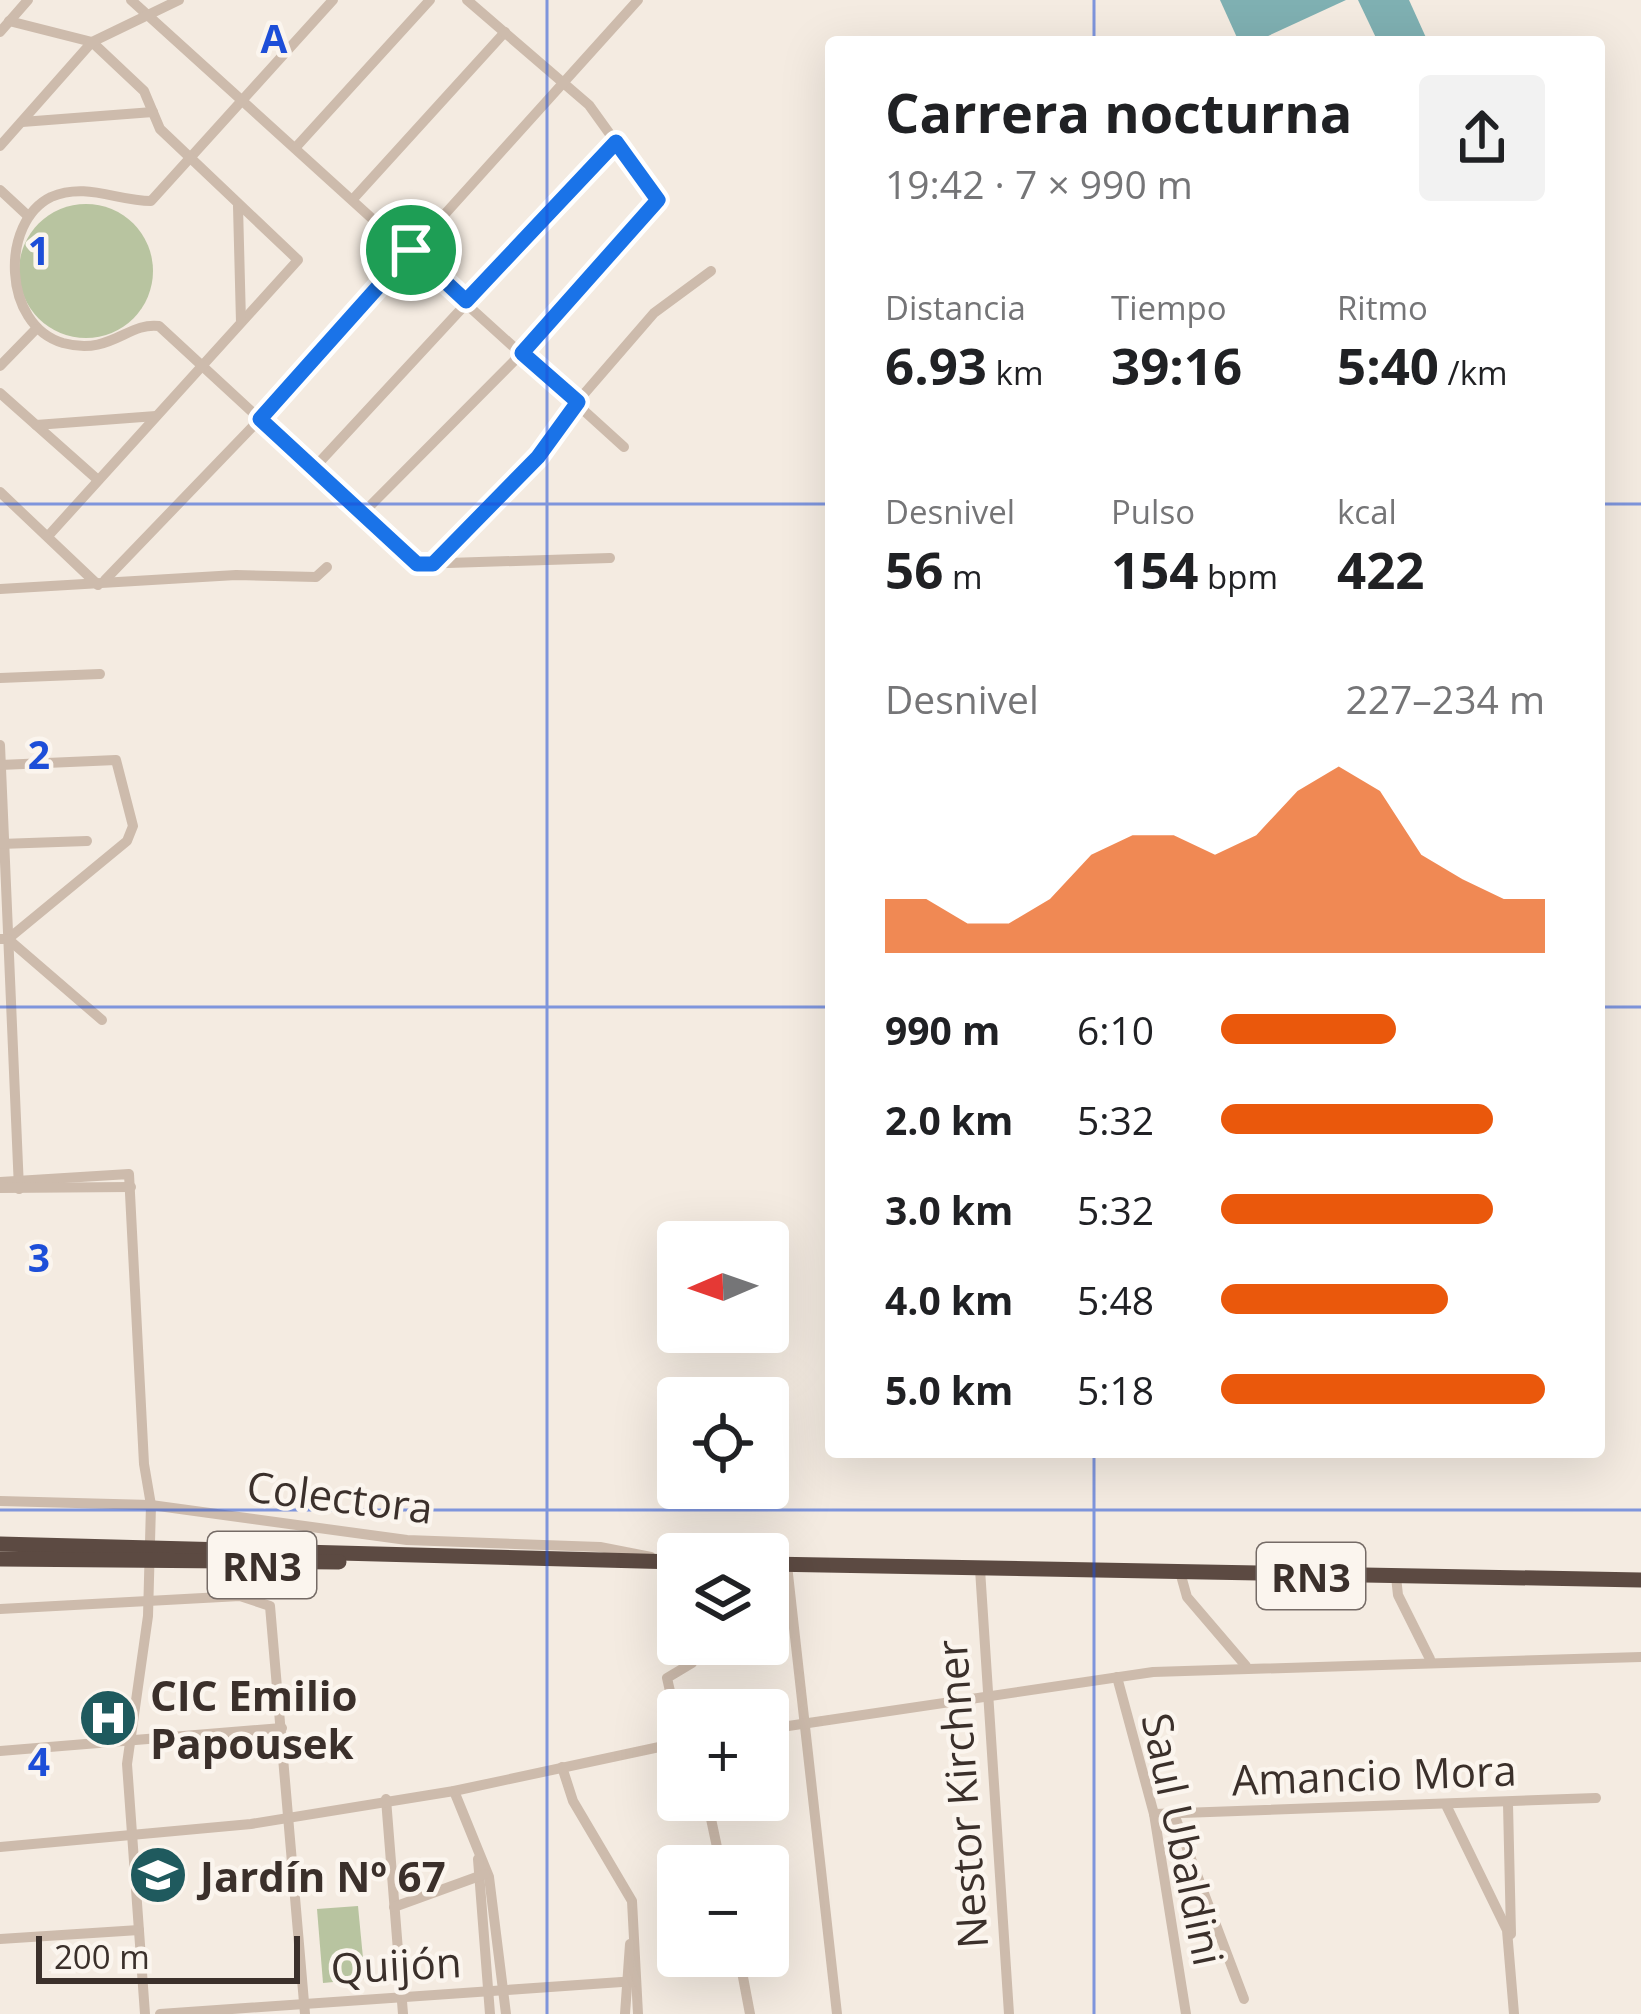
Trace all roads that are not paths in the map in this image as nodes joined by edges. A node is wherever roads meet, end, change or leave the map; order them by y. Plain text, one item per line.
1 (28, 0) edge
2 (131, 0) edge
3 (179, 0) edge
4 (333, 0) edge
5 (430, 0) edge
6 (467, 0) edge
7 (638, 0) edge
8 (148, 14) junction
9 (5, 27) edge
10 (505, 32) junction
11 (92, 42) junction
12 (561, 81) junction
13 (245, 98) junction
14 (153, 112) junction
15 (22, 122) junction
16 (616, 142) junction
17 (0, 146) edge
18 (297, 146) junction
19 (190, 158) junction
20 (0, 190) edge
21 (354, 198) junction
22 (238, 206) junction
23 (27, 215) junction
24 (411, 250) junction
25 (711, 272) dead end
26 (466, 301) junction
27 (241, 322) junction
28 (36, 329) junction
29 (522, 353) junction
30 (0, 366) edge
31 (203, 366) junction
32 (0, 393) edge
33 (578, 402) junction
34 (157, 416) junction
35 (260, 419) junction
36 (36, 425) junction
37 (624, 447) dead end
38 (314, 468) junction
39 (98, 480) junction
40 (0, 492) edge
41 (363, 513) junction
42 (49, 536) junction
43 (610, 558) dead end
44 (433, 564) junction
45 (327, 567) dead end
46 (102, 583) junction
47 (0, 590) edge
48 (100, 674) dead end
49 (0, 678) edge
50 (0, 745) edge
51 (0, 764) edge
52 (86, 841) dead end
53 (2, 844) edge
54 (4, 939) edge
55 (102, 1020) dead end
56 (19, 1184) junction
57 (0, 1185) edge
58 (0, 1501) edge
59 (151, 1505) junction
60 (0, 1544) edge
61 (150, 1553) junction
62 (372, 1557) junction
63 (657, 1558) edge
64 (0, 1559) edge
65 (657, 1562) edge
66 (789, 1564) edge
67 (980, 1569) junction
68 (1180, 1572) junction
69 (1396, 1576) junction
70 (1641, 1580) edge
71 (789, 1584) edge
72 (149, 1601) junction
73 (0, 1610) edge
74 (1641, 1657) edge
75 (1430, 1659) junction
76 (689, 1665) edge
77 (1246, 1666) junction
78 (1117, 1677) junction
79 (670, 1689) edge
80 (987, 1695) junction
81 (803, 1725) junction
82 (789, 1727) edge
83 (282, 1728) junction
84 (130, 1741) junction
85 (657, 1748) edge
86 (0, 1751) edge
87 (562, 1768) junction
88 (454, 1791) junction
89 (1596, 1798) dead end
90 (386, 1799) junction
91 (1508, 1804) junction
92 (1447, 1807) junction
93 (1154, 1814) junction
94 (1174, 1814) junction
95 (289, 1818) junction
96 (133, 1835) junction
97 (0, 1847) edge
98 (484, 1874) junction
99 (394, 1907) junction
100 (139, 1930) junction
101 (0, 1939) edge
102 (1510, 1949) junction
103 (743, 1977) edge
104 (630, 1982) junction
105 (504, 1990) junction
106 (488, 1991) junction
107 (401, 1997) junction
108 (1244, 1999) dead end
109 (304, 2008) edge
110 (253, 2010) edge
111 (203, 2012) edge
112 (145, 2014) edge
113 (160, 2014) edge
114 (403, 2014) edge
115 (490, 2014) edge
116 (506, 2014) edge
117 (626, 2014) edge
118 (638, 2014) edge
119 (750, 2014) edge
120 (838, 2014) edge
121 (1009, 2014) edge
122 (1186, 2014) edge
123 (1514, 2014) edge

1 - 9 street
2 - 8 street
3 - 8 street
4 - 13 street
5 - 18 street
6 - 10 street
7 - 12 street
8 - 11 street
8 - 13 street
9 - 11 street
10 - 12 street
10 - 21 street
11 - 14 street
11 - 15 street
12 - 16 street
12 - 24 street
13 - 18 street
13 - 19 street
14 - 15 street
14 - 19 street
15 - 17 street
16 - 26 street
16 - 29 street
18 - 21 street
19 - 22 street
19 - 23 street
20 - 23 street
21 - 24 street
22 - 27 street
22 - 27 street
23 - 28 street
24 - 26 street
24 - 35 street
25 - 33 street
26 - 29 street
26 - 38 street
27 - 31 street
28 - 30 street
28 - 31 street
29 - 33 street
29 - 41 street
31 - 34 street
31 - 35 street
32 - 36 street
33 - 37 street
33 - 44 street
34 - 36 street
34 - 39 street
35 - 38 street
35 - 46 street
36 - 39 street
38 - 41 street
39 - 42 street
40 - 42 street
41 - 44 street
42 - 46 street
43 - 44 street
45 - 46 street
46 - 47 street
48 - 49 street
50 - 51 street
51 - 53 street
51 - 54 street
52 - 53 street
53 - 54 street
54 - 55 street
54 - 56 street
56 - 57 street
56 - 59 street
58 - 59 street, Colectora
59 - 61 street
59 - 63 street, Colectora
60 - 61 highway, RN3
61 - 62 highway, RN3
61 - 62 highway, RN3
61 - 64 highway, RN3
61 - 72 street
62 - 65 highway, RN3
66 - 67 highway, RN3
67 - 68 highway, RN3
67 - 80 street, Nestor Kirchner
68 - 69 highway, RN3
68 - 77 street
69 - 70 highway, RN3
69 - 75 street
71 - 81 street
72 - 73 street
72 - 83 street
72 - 84 street
74 - 75 street
75 - 77 street
76 - 79 street
77 - 78 street
78 - 80 street
78 - 93 street, Saul Ubaldini
80 - 81 street
80 - 121 street, Nestor Kirchner
81 - 82 street
81 - 120 street
83 - 84 street
83 - 95 street
84 - 86 street
84 - 96 street
85 - 87 street
87 - 88 street
87 - 104 street
88 - 90 street
88 - 98 street
89 - 91 street, Amancio Mora
90 - 95 street
90 - 99 street
91 - 92 street, Amancio Mora
91 - 102 street
92 - 94 street, Amancio Mora
92 - 102 street
93 - 94 street, Amancio Mora
93 - 122 street, Saul Ubaldini
94 - 108 street
95 - 96 street
95 - 109 street
96 - 97 street
96 - 100 street
98 - 99 street
98 - 105 street
98 - 106 street
99 - 107 street
100 - 101 street
100 - 112 street
102 - 123 street
103 - 119 street
104 - 105 street, Quijón
104 - 117 street
104 - 118 street
105 - 106 street, Quijón
105 - 116 street
106 - 107 street, Quijón
106 - 115 street
107 - 109 street, Quijón
107 - 114 street
109 - 110 street, Quijón
110 - 111 street, Quijón
111 - 113 street, Quijón

